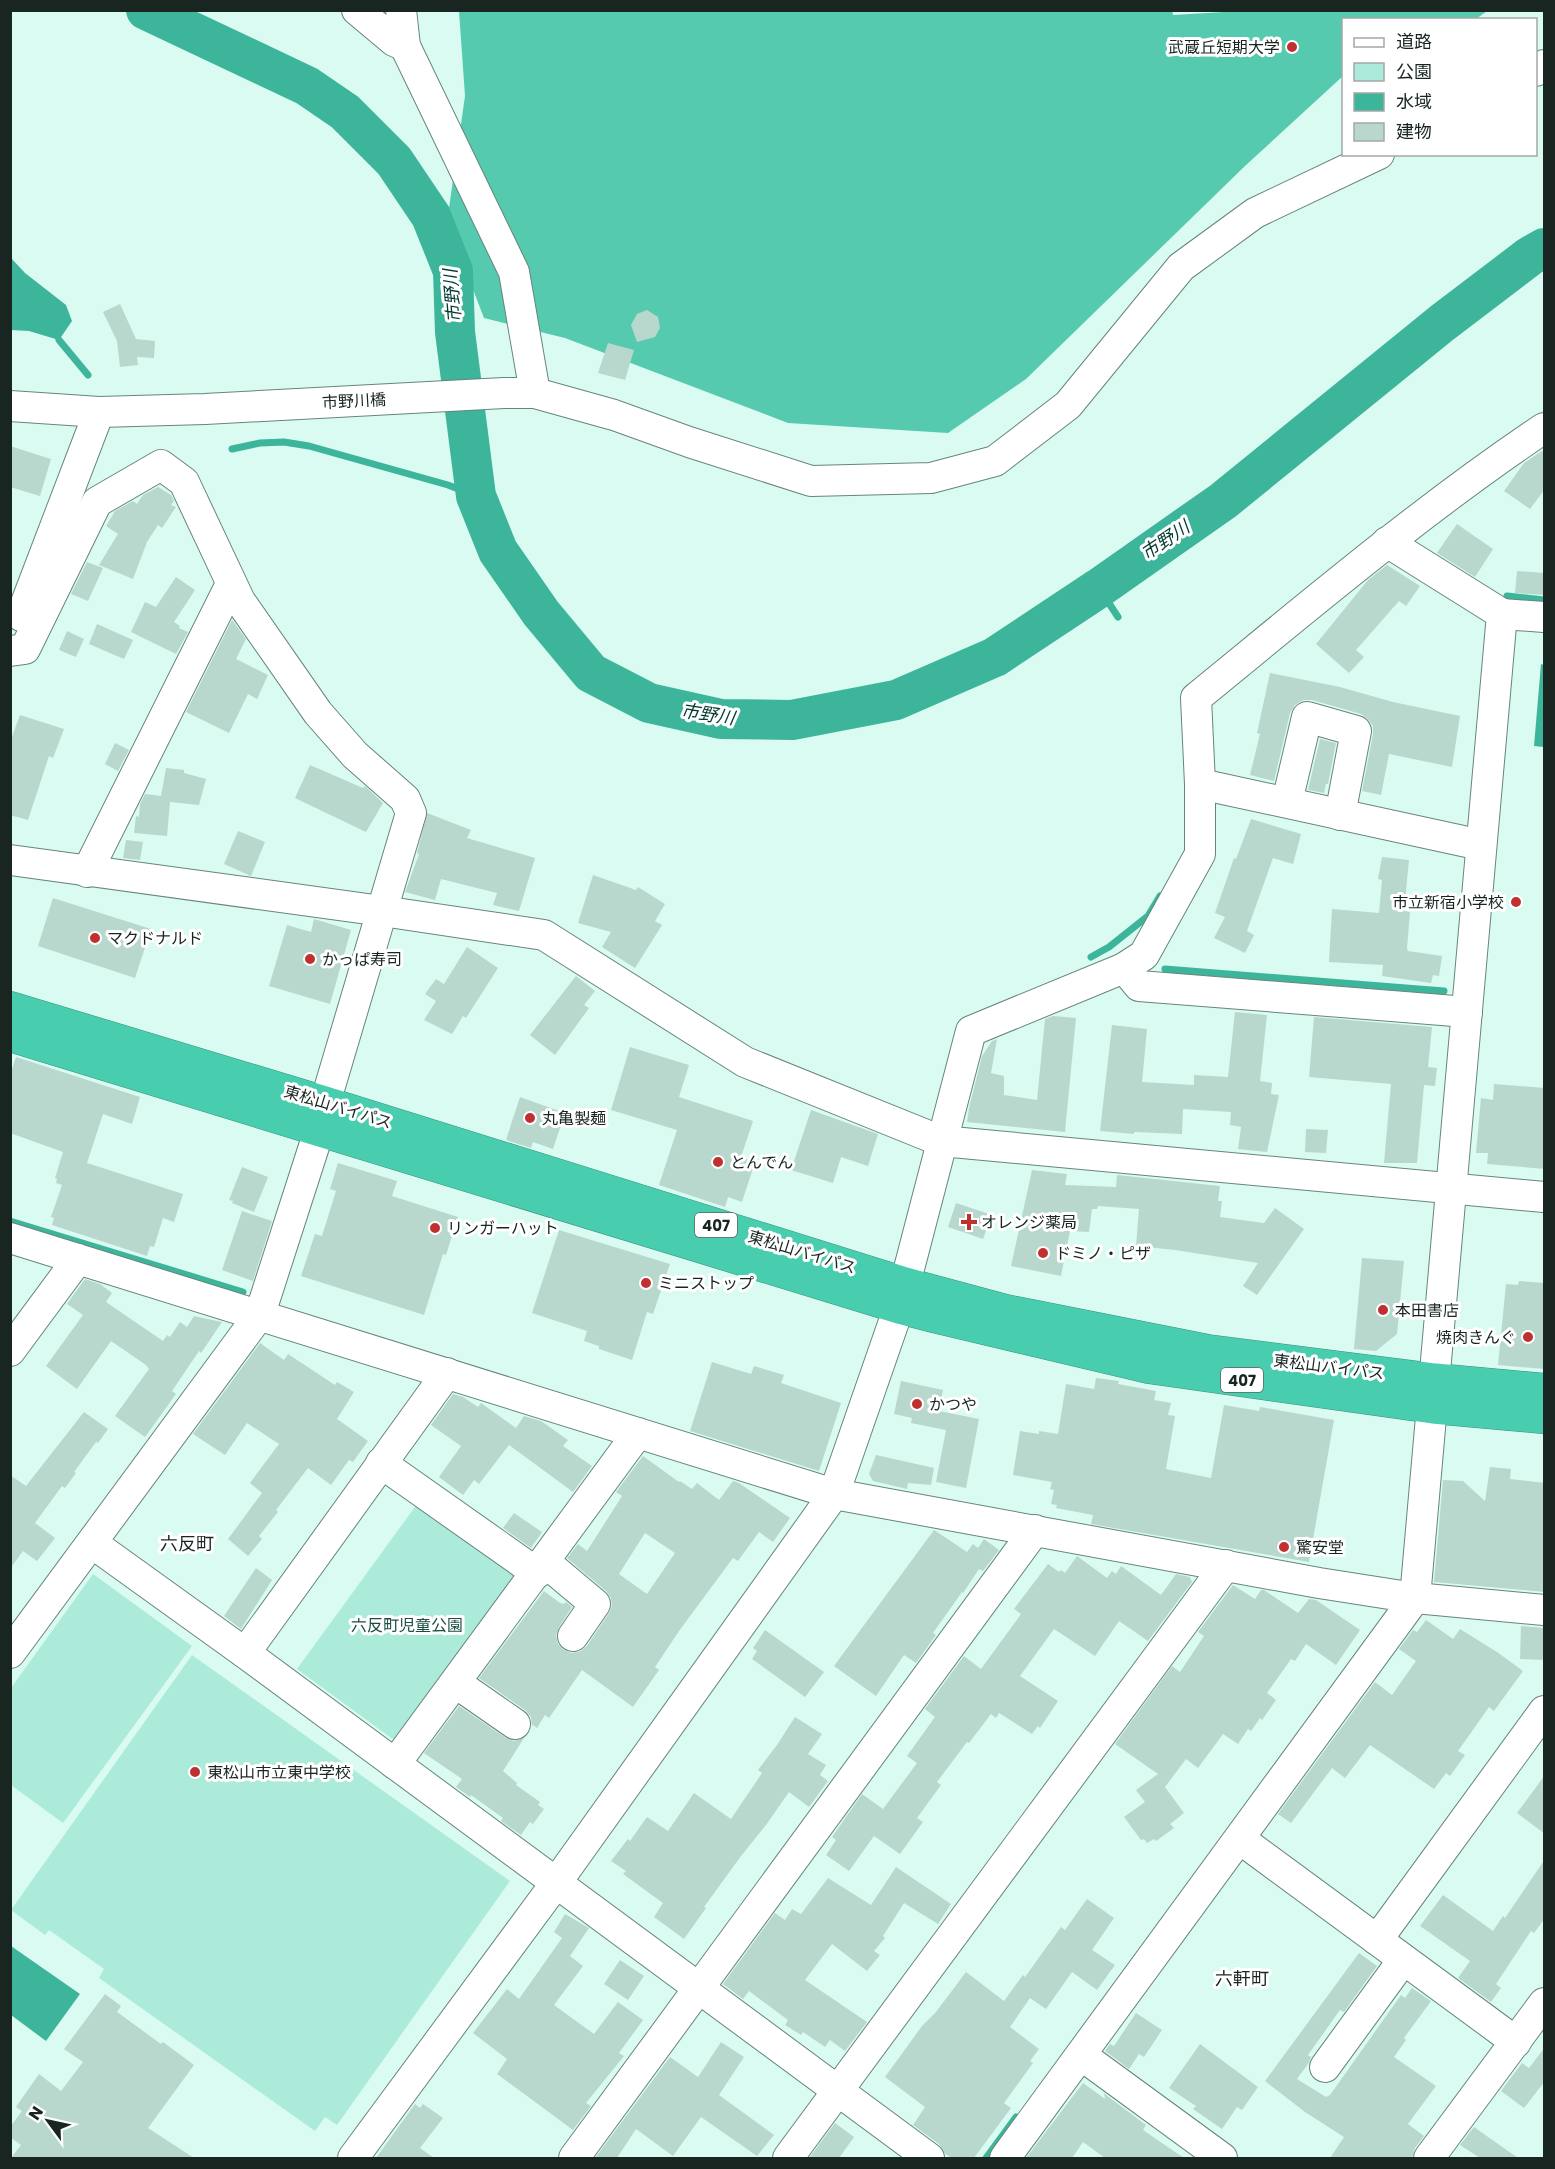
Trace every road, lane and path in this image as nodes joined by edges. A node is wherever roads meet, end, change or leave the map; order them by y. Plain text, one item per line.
1 (357, 10) edge
2 (401, 10) edge
3 (405, 46) junction
4 (1375, 156) edge
5 (536, 393) junction
6 (10, 406) edge
7 (99, 412) junction
8 (1545, 428) edge
9 (1387, 542) junction
10 (231, 584) junction
11 (1503, 614) junction
12 (1545, 617) edge
13 (10, 644) edge
14 (10, 651) edge
15 (1200, 784) junction
16 (1287, 802) junction
17 (1340, 815) junction
18 (1481, 845) junction
19 (10, 860) edge
20 (87, 872) junction
21 (382, 911) junction
22 (1124, 968) junction
23 (10, 1008) edge
24 (1467, 1012) junction
25 (10, 1035) edge
26 (322, 1117) junction
27 (941, 1141) junction
28 (1453, 1190) junction
29 (1545, 1197) edge
30 (10, 1238) edge
31 (78, 1259) junction
32 (902, 1295) junction
33 (260, 1314) junction
34 (10, 1351) edge
35 (447, 1373) junction
36 (1545, 1390) edge
37 (1434, 1394) junction
38 (1545, 1417) edge
39 (638, 1433) junction
40 (381, 1463) junction
41 (834, 1494) junction
42 (1035, 1530) junction
43 (92, 1543) junction
44 (1226, 1565) junction
45 (541, 1567) junction
46 (1415, 1598) junction
47 (1545, 1610) edge
48 (573, 1636) dead end
49 (10, 1653) edge
50 (245, 1653) junction
51 (456, 1683) junction
52 (1545, 1711) edge
53 (514, 1724) dead end
54 (395, 1764) junction
55 (1240, 1839) junction
56 (556, 1883) junction
57 (1377, 1940) junction
58 (1403, 1960) junction
59 (699, 1989) junction
60 (1545, 2003) edge
61 (1516, 2042) junction
62 (1081, 2055) junction
63 (1325, 2067) dead end
64 (837, 2091) junction
65 (353, 2158) edge
66 (574, 2158) edge
67 (788, 2158) edge
68 (929, 2158) edge
69 (1005, 2158) edge
70 (1222, 2158) edge
71 (1430, 2158) edge

1 - 3 street
2 - 3 street
3 - 5 street
4 - 5 street, 市野川橋
5 - 7 street, 市野川橋
6 - 7 street, 市野川橋
7 - 13 street
8 - 9 street
9 - 11 street
9 - 15 street
10 - 14 street
10 - 20 street
10 - 21 street
11 - 12 street
11 - 18 street
15 - 16 street
15 - 22 street
16 - 17 street
16 - 17 street
17 - 18 street
18 - 24 street
19 - 20 street
20 - 21 street
21 - 26 street
21 - 27 street
22 - 24 street
22 - 27 street
23 - 26 highway, 東松山バイパス / 407
24 - 28 street
25 - 26 highway, 東松山バイパス / 407
26 - 32 highway, 東松山バイパス / 407
26 - 33 street
27 - 28 street
27 - 32 street
28 - 29 street
28 - 37 street
30 - 31 street
31 - 33 street
31 - 34 street
32 - 37 highway, 東松山バイパス / 407
32 - 41 street
33 - 35 street
33 - 43 street
35 - 39 street
35 - 40 street
36 - 37 highway, 東松山バイパス / 407
37 - 38 highway, 東松山バイパス / 407
37 - 46 street
39 - 41 street
39 - 45 street
40 - 45 street
40 - 50 street
41 - 42 street
41 - 56 street
42 - 44 street
42 - 59 street
43 - 49 street
43 - 50 street
44 - 46 street
44 - 64 street
45 - 48 street
45 - 51 street
46 - 47 street
46 - 55 street
50 - 54 street
51 - 53 street
51 - 54 street
52 - 57 street
54 - 56 street
55 - 57 street
55 - 62 street
56 - 59 street
56 - 65 street
57 - 58 street
58 - 61 street
58 - 63 street
59 - 64 street
59 - 66 street
60 - 61 street
61 - 71 street
62 - 69 street
62 - 70 street
64 - 67 street
64 - 68 street

